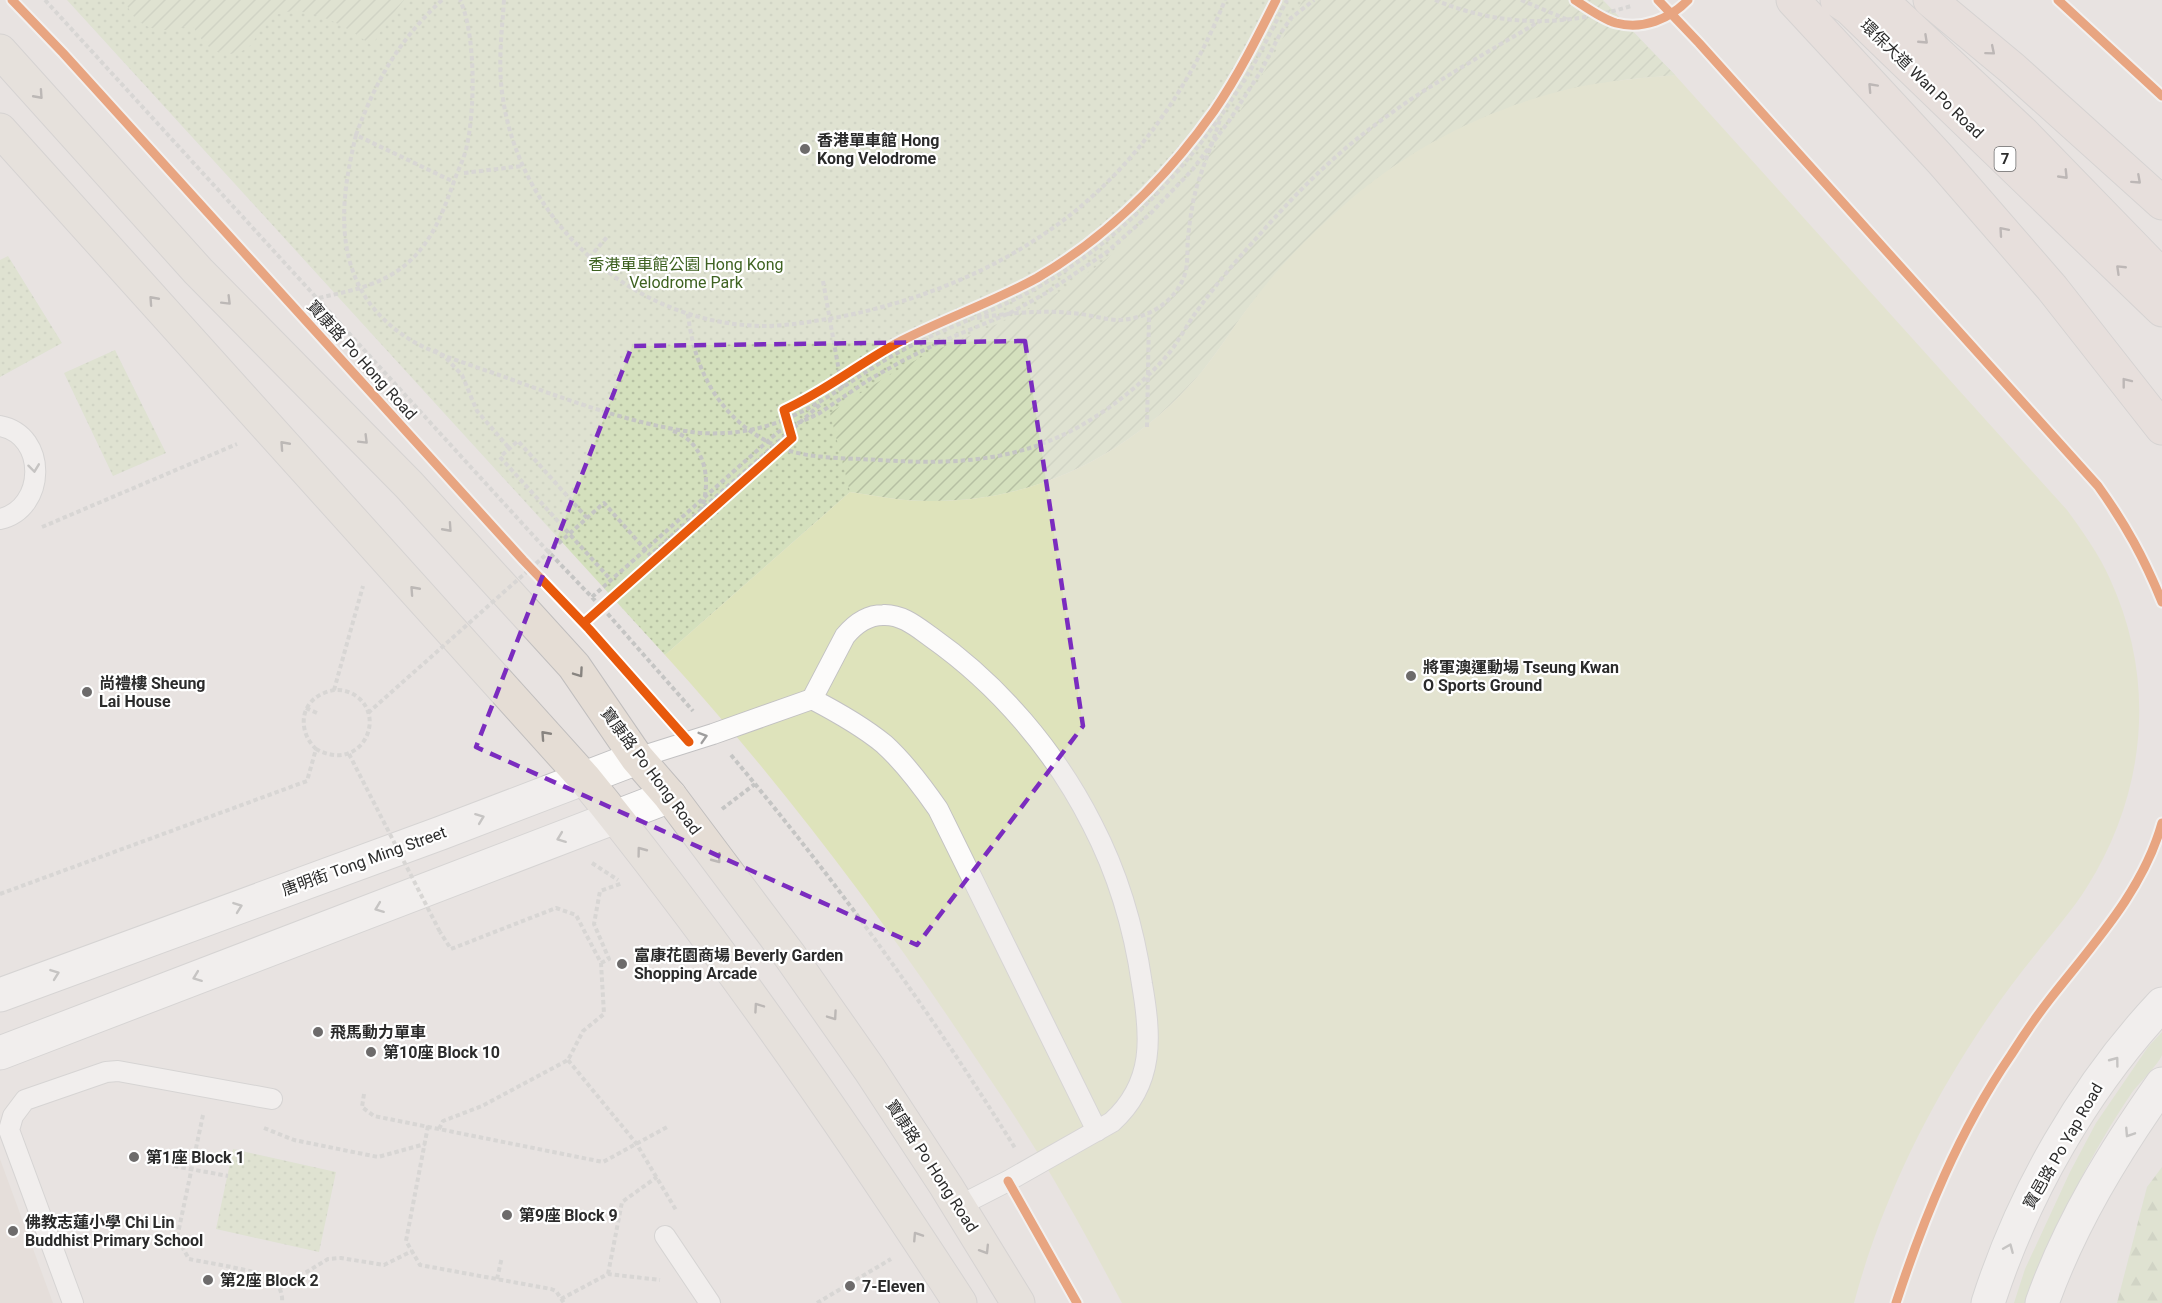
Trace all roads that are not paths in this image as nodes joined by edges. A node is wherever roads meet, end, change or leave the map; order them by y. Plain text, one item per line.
1 (1793, 0) edge
2 (1881, 0) edge
3 (1930, 0) edge
4 (1843, 4) edge
5 (0, 51) edge
6 (0, 130) edge
7 (2162, 203) edge
8 (2162, 276) edge
9 (2162, 310) edge
10 (0, 426) edge
11 (2162, 428) edge
12 (0, 519) edge
13 (812, 699) junction
14 (637, 758) junction
15 (584, 778) junction
16 (669, 796) junction
17 (615, 817) junction
18 (0, 994) edge
19 (2162, 1004) edge
20 (0, 1053) edge
21 (2162, 1084) edge
22 (272, 1099) dead end
23 (1097, 1131) junction
24 (959, 1206) junction
25 (665, 1236) dead end
26 (73, 1303) edge
27 (710, 1303) edge
28 (960, 1303) edge
29 (1018, 1303) edge
30 (1988, 1303) edge
31 (2042, 1303) edge

11 -> 1 highway
2 -> 8 highway, 環保大道 Wan Po Road / 7
3 -> 7 highway
9 -> 4 highway, 環保大道 Wan Po Road / 7
5 -> 14 main road, 寶康路 Po Hong Road
15 -> 6 main road
10 -> 12 lane
14 -> 13 lane, 唐明街 Tong Ming Street
13 - 23 lane
13 - 23 lane
14 - 15 main road, 唐明街 Tong Ming Street
14 - 16 main road, 寶康路 Po Hong Road
15 - 17 main road
18 -> 15 main road, 唐明街 Tong Ming Street
16 - 17 main road
16 -> 24 main road, 寶康路 Po Hong Road
17 -> 20 main road
28 -> 17 main road
30 -> 19 main road, 寶邑路 Po Yap Road
21 -> 31 main road
22 - 26 lane
23 - 24 lane
24 -> 29 main road, 寶康路 Po Hong Road
25 - 27 lane

